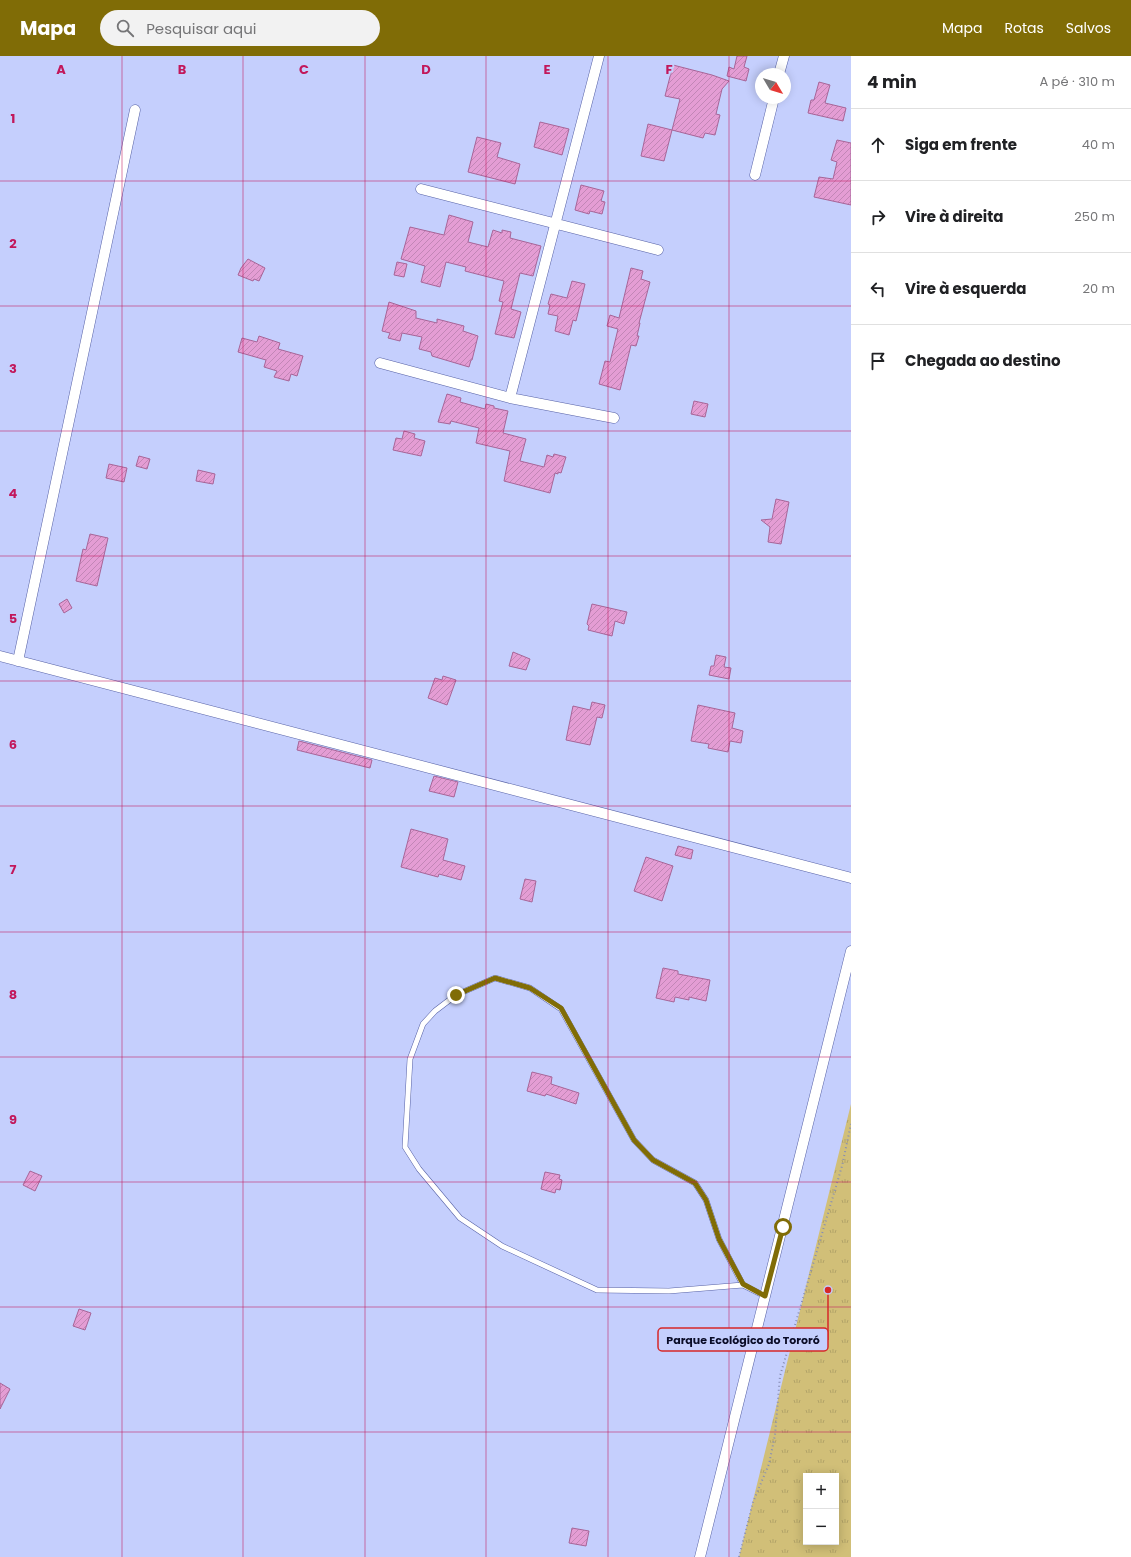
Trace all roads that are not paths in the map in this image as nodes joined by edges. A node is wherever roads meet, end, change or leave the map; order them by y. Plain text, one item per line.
1 (599, 56) edge
2 (784, 56) edge
3 (781, 68) edge
4 (773, 104) edge
5 (135, 110) dead end
6 (755, 175) dead end
7 (420, 189) dead end
8 (555, 223) junction
9 (658, 250) dead end
10 (380, 363) dead end
11 (510, 398) junction
12 (614, 418) dead end
13 (0, 656) edge
14 (18, 660) junction
15 (851, 878) edge
16 (851, 952) edge
17 (743, 1284) junction
18 (765, 1296) junction
19 (700, 1557) edge

1 - 8 street
2 - 3 street
4 - 6 street
5 - 14 street
7 - 8 street
8 - 9 street
8 - 11 street
10 - 11 street
11 - 12 street
13 - 14 street
14 - 15 street
16 - 18 street
17 - 17 lane
17 - 18 lane
18 - 19 street

